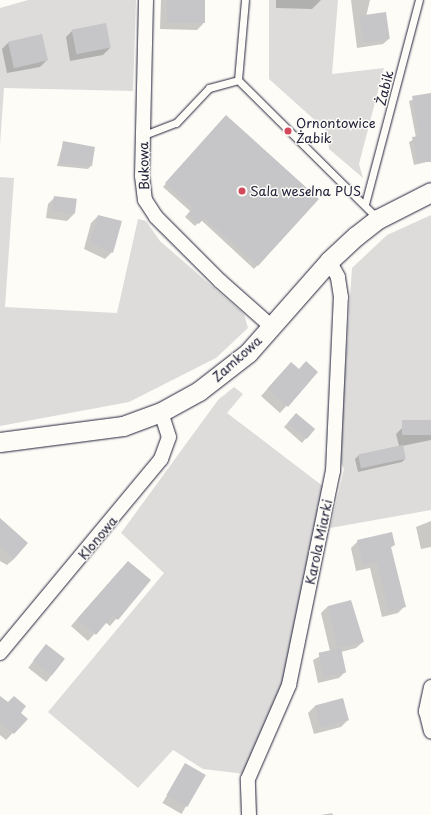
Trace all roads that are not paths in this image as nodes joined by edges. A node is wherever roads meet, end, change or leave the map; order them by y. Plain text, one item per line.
1 (146, 0) edge
2 (245, 0) edge
3 (419, 0) edge
4 (238, 80) junction
5 (144, 135) junction
6 (431, 192) edge
7 (365, 204) junction
8 (378, 219) junction
9 (329, 261) junction
10 (272, 327) junction
11 (161, 412) junction
12 (0, 442) edge
13 (0, 653) edge
14 (430, 689) edge
15 (431, 731) edge
16 (249, 815) edge

1 - 5 street, Bukowa
2 - 4 lane
3 - 7 lane, Żabik
4 - 5 lane
4 - 7 lane
5 - 10 street, Bukowa
6 - 8 street, Zamkowa
7 - 8 lane
8 - 9 street, Zamkowa
9 - 10 street, Zamkowa
9 - 16 street, Karola Miarki
10 - 11 street, Zamkowa
11 - 12 street, Zamkowa
11 - 13 street, Klonowa
14 - 15 street

